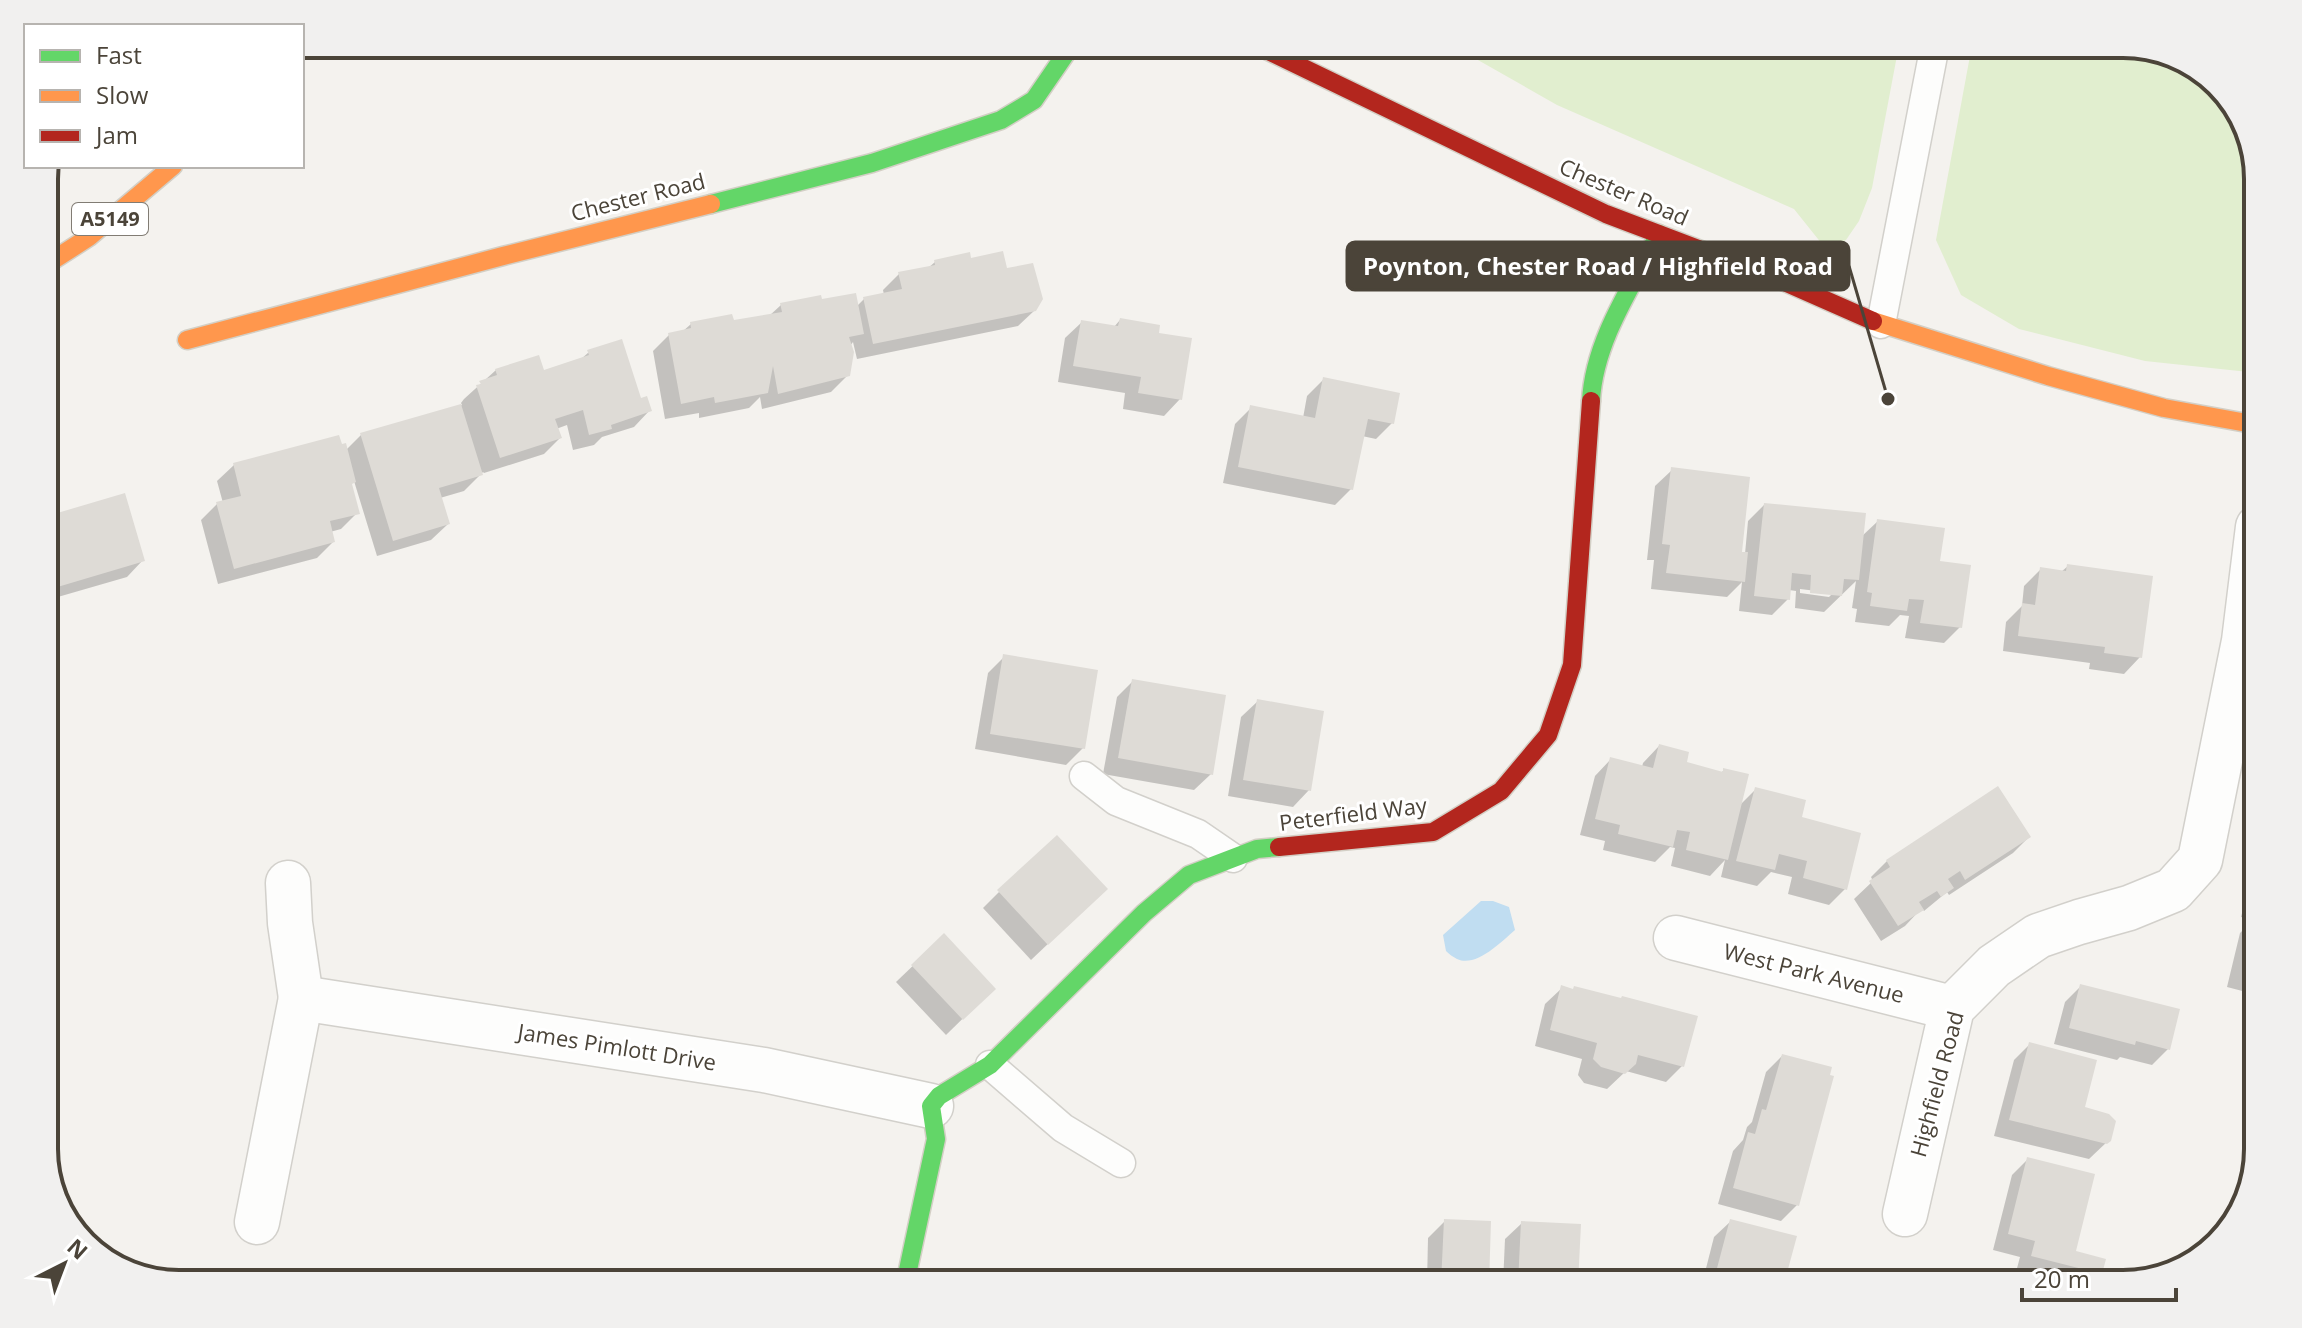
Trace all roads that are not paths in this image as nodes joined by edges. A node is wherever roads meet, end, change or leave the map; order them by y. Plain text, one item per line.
1 (1063, 58) edge
2 (1283, 58) edge
3 (1932, 58) edge
4 (171, 168) edge
5 (1659, 234) junction
6 (58, 257) edge
7 (1881, 324) junction
8 (187, 340) dead end
9 (2244, 422) edge
10 (2244, 641) edge
11 (1084, 776) dead end
12 (1233, 858) junction
13 (288, 883) dead end
14 (1676, 938) dead end
15 (301, 998) junction
16 (1952, 1008) junction
17 (990, 1065) junction
18 (931, 1106) junction
19 (1121, 1163) dead end
20 (1905, 1214) dead end
21 (257, 1222) dead end
22 (908, 1270) edge

1 - 8 street, Chester Road
2 - 5 street, Chester Road
3 - 7 lane
4 - 6 street, A5149
5 - 7 street, Chester Road
5 - 12 street, Peterfield Way
7 - 9 street, Chester Road
10 - 16 street, Highfield Road
11 - 12 lane
12 - 17 street, Peterfield Way
13 - 15 street
14 - 16 street, West Park Avenue
15 - 18 street, James Pimlott Drive
15 - 21 street
16 - 20 street, Highfield Road
17 - 18 street, Peterfield Way
17 - 19 lane
18 - 22 street

